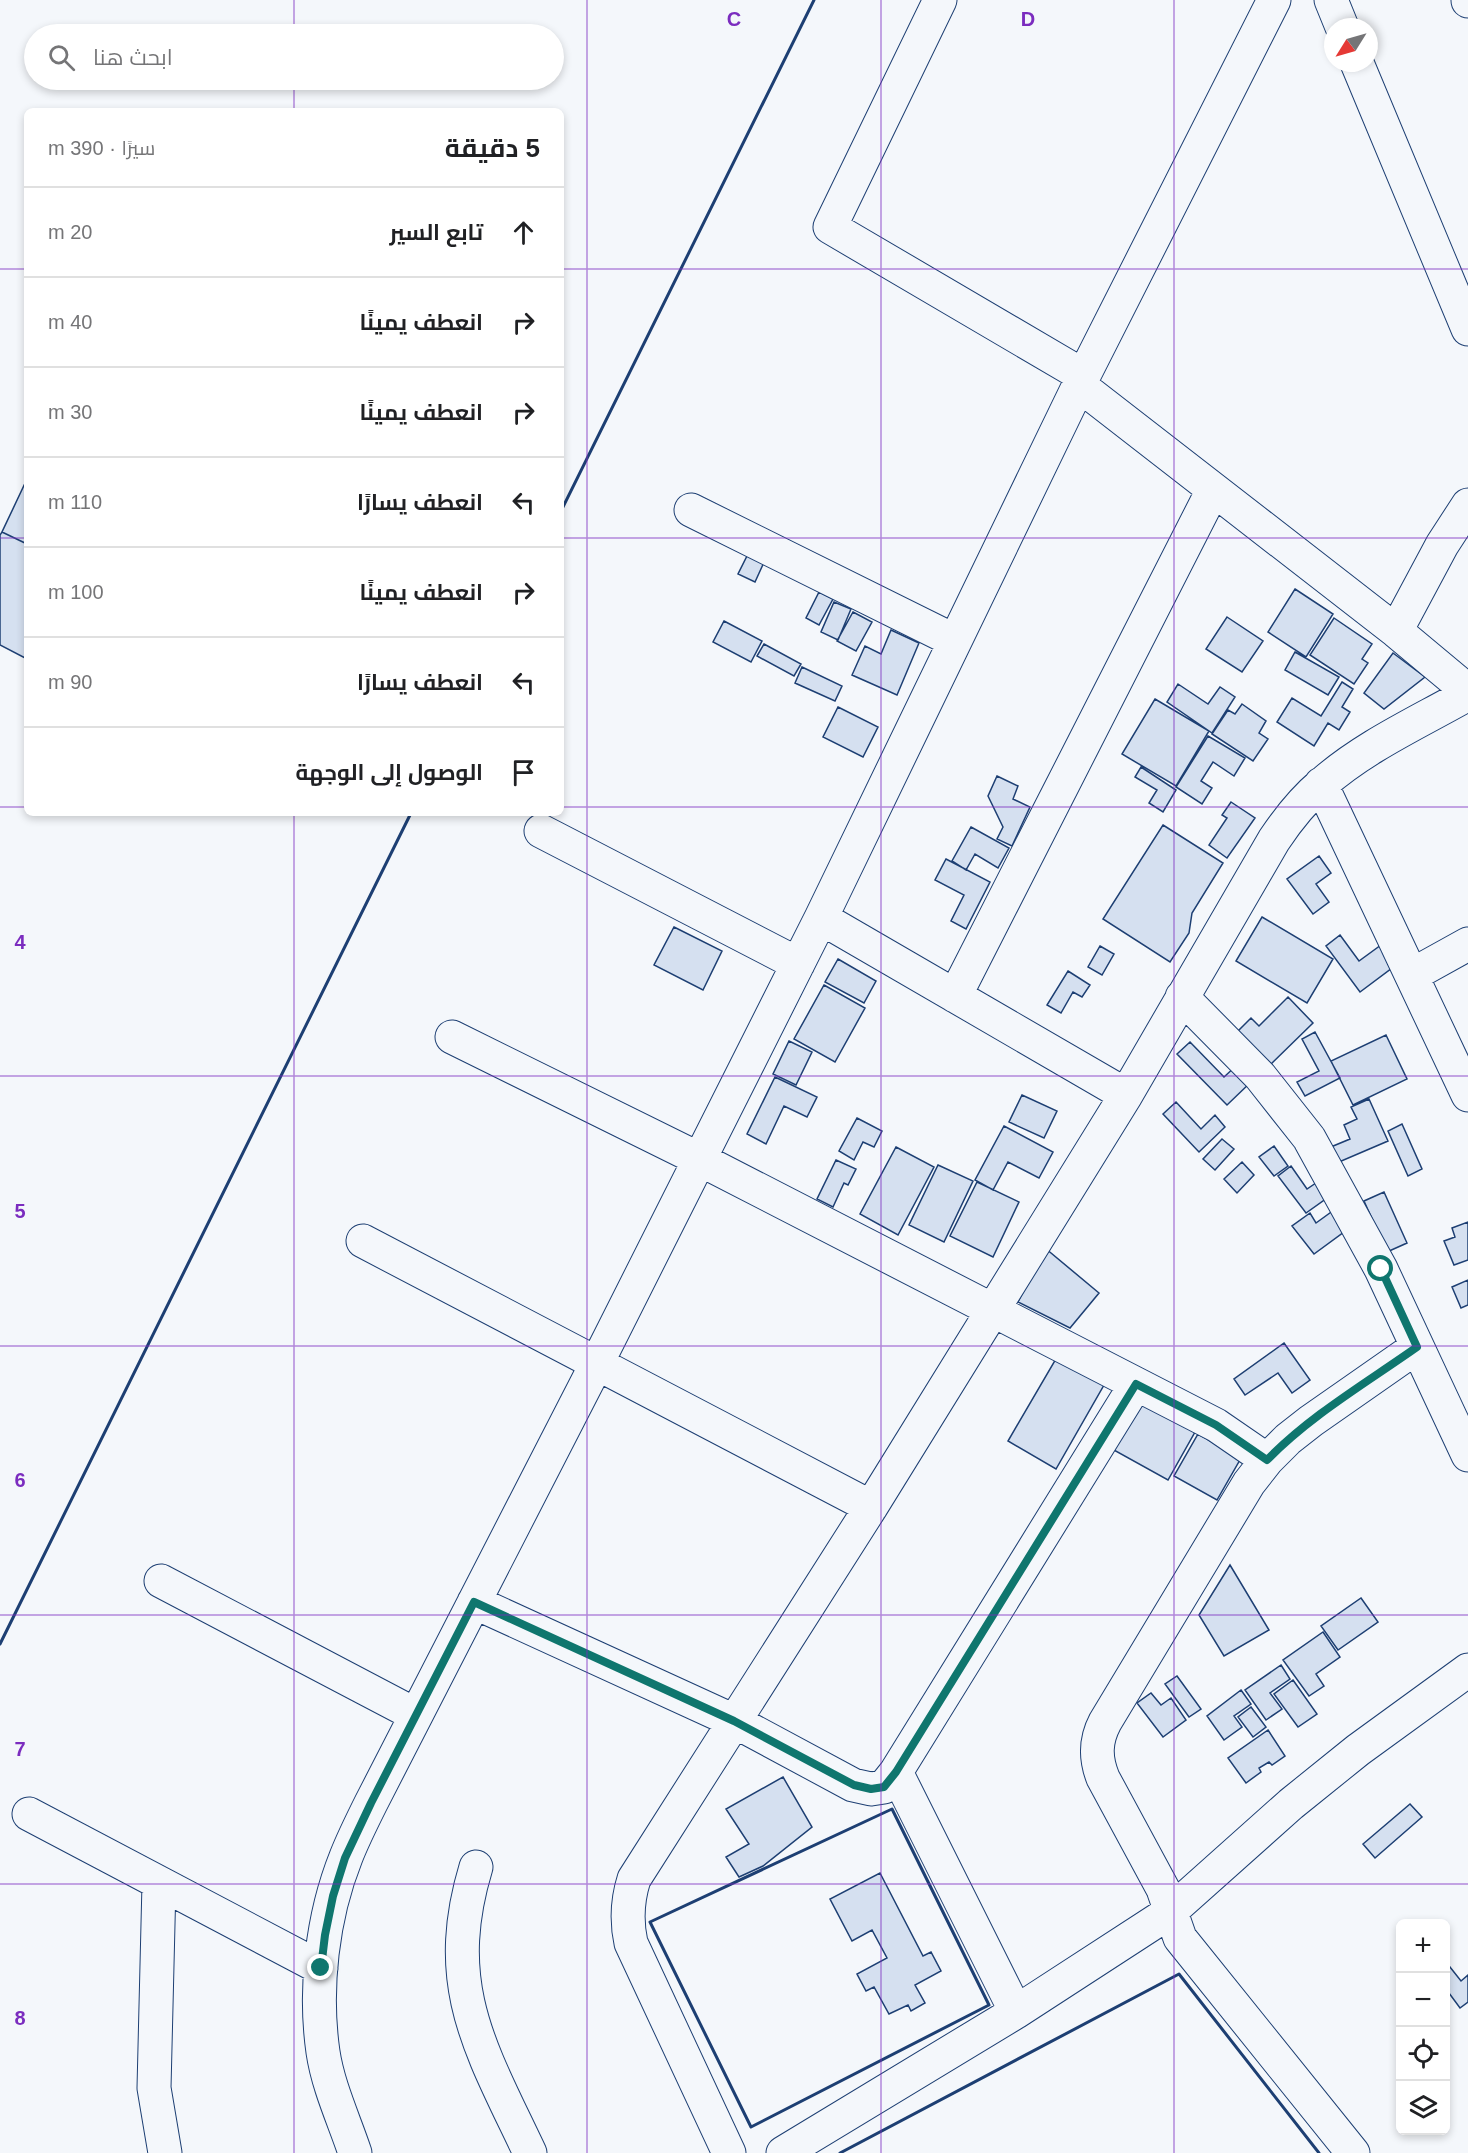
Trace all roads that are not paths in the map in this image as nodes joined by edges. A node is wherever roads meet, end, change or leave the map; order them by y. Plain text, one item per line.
1 (940, 0) edge
2 (1274, 0) edge
3 (1331, 0) edge
4 (1338, 18) edge
5 (1361, 72) edge
6 (1468, 329) edge
7 (1082, 380) junction
8 (1213, 490) junction
9 (1468, 505) edge
10 (691, 510) dead end
11 (1396, 631) junction
12 (955, 641) junction
13 (1468, 693) edge
14 (1321, 784) junction
15 (541, 831) dead end
16 (821, 918) junction
17 (1468, 944) edge
18 (798, 964) junction
19 (1412, 975) junction
20 (955, 996) junction
21 (1182, 997) junction
22 (452, 1037) dead end
23 (1126, 1095) junction
24 (1468, 1095) edge
25 (699, 1159) junction
26 (363, 1241) dead end
27 (993, 1310) junction
28 (1417, 1347) junction
29 (597, 1363) junction
30 (1136, 1384) junction
31 (1468, 1455) edge
32 (1267, 1460) junction
33 (871, 1507) junction
34 (161, 1581) dead end
35 (474, 1602) junction
36 (1468, 1670) edge
37 (416, 1715) junction
38 (734, 1721) junction
39 (896, 1772) junction
40 (29, 1814) dead end
41 (476, 1867) dead end
42 (159, 1882) junction
43 (1170, 1912) junction
44 (321, 1968) junction
45 (1016, 2012) junction
46 (165, 2153) edge
47 (355, 2153) edge
48 (530, 2153) edge
49 (729, 2153) edge
50 (783, 2153) edge
51 (1353, 2153) edge

1 - 7 street
2 - 7 street
3 - 4 street
5 - 6 street
7 - 8 street
7 - 12 street
8 - 11 street
8 - 20 street
9 - 11 street
10 - 12 street
11 - 13 street
12 - 16 street
13 - 14 street
14 - 19 street
14 - 21 street
15 - 18 street
16 - 18 street
16 - 20 street
17 - 19 street
18 - 25 street
19 - 24 street
20 - 23 street
21 - 23 street
21 - 28 street
22 - 25 street
23 - 27 street
25 - 27 street
25 - 29 street
26 - 29 street
27 - 30 street
27 - 33 street
28 - 31 street
28 - 32 street
29 - 33 street
29 - 35 street
30 - 32 street
30 - 39 street
32 - 43 street
33 - 38 street
34 - 37 street
35 - 37 street
35 - 38 street
36 - 43 street
37 - 44 street
38 - 39 street
38 - 49 street
39 - 45 street
40 - 42 street
41 - 48 street
42 - 44 street
42 - 46 street
43 - 45 street
43 - 51 street
44 - 47 street
45 - 50 street

